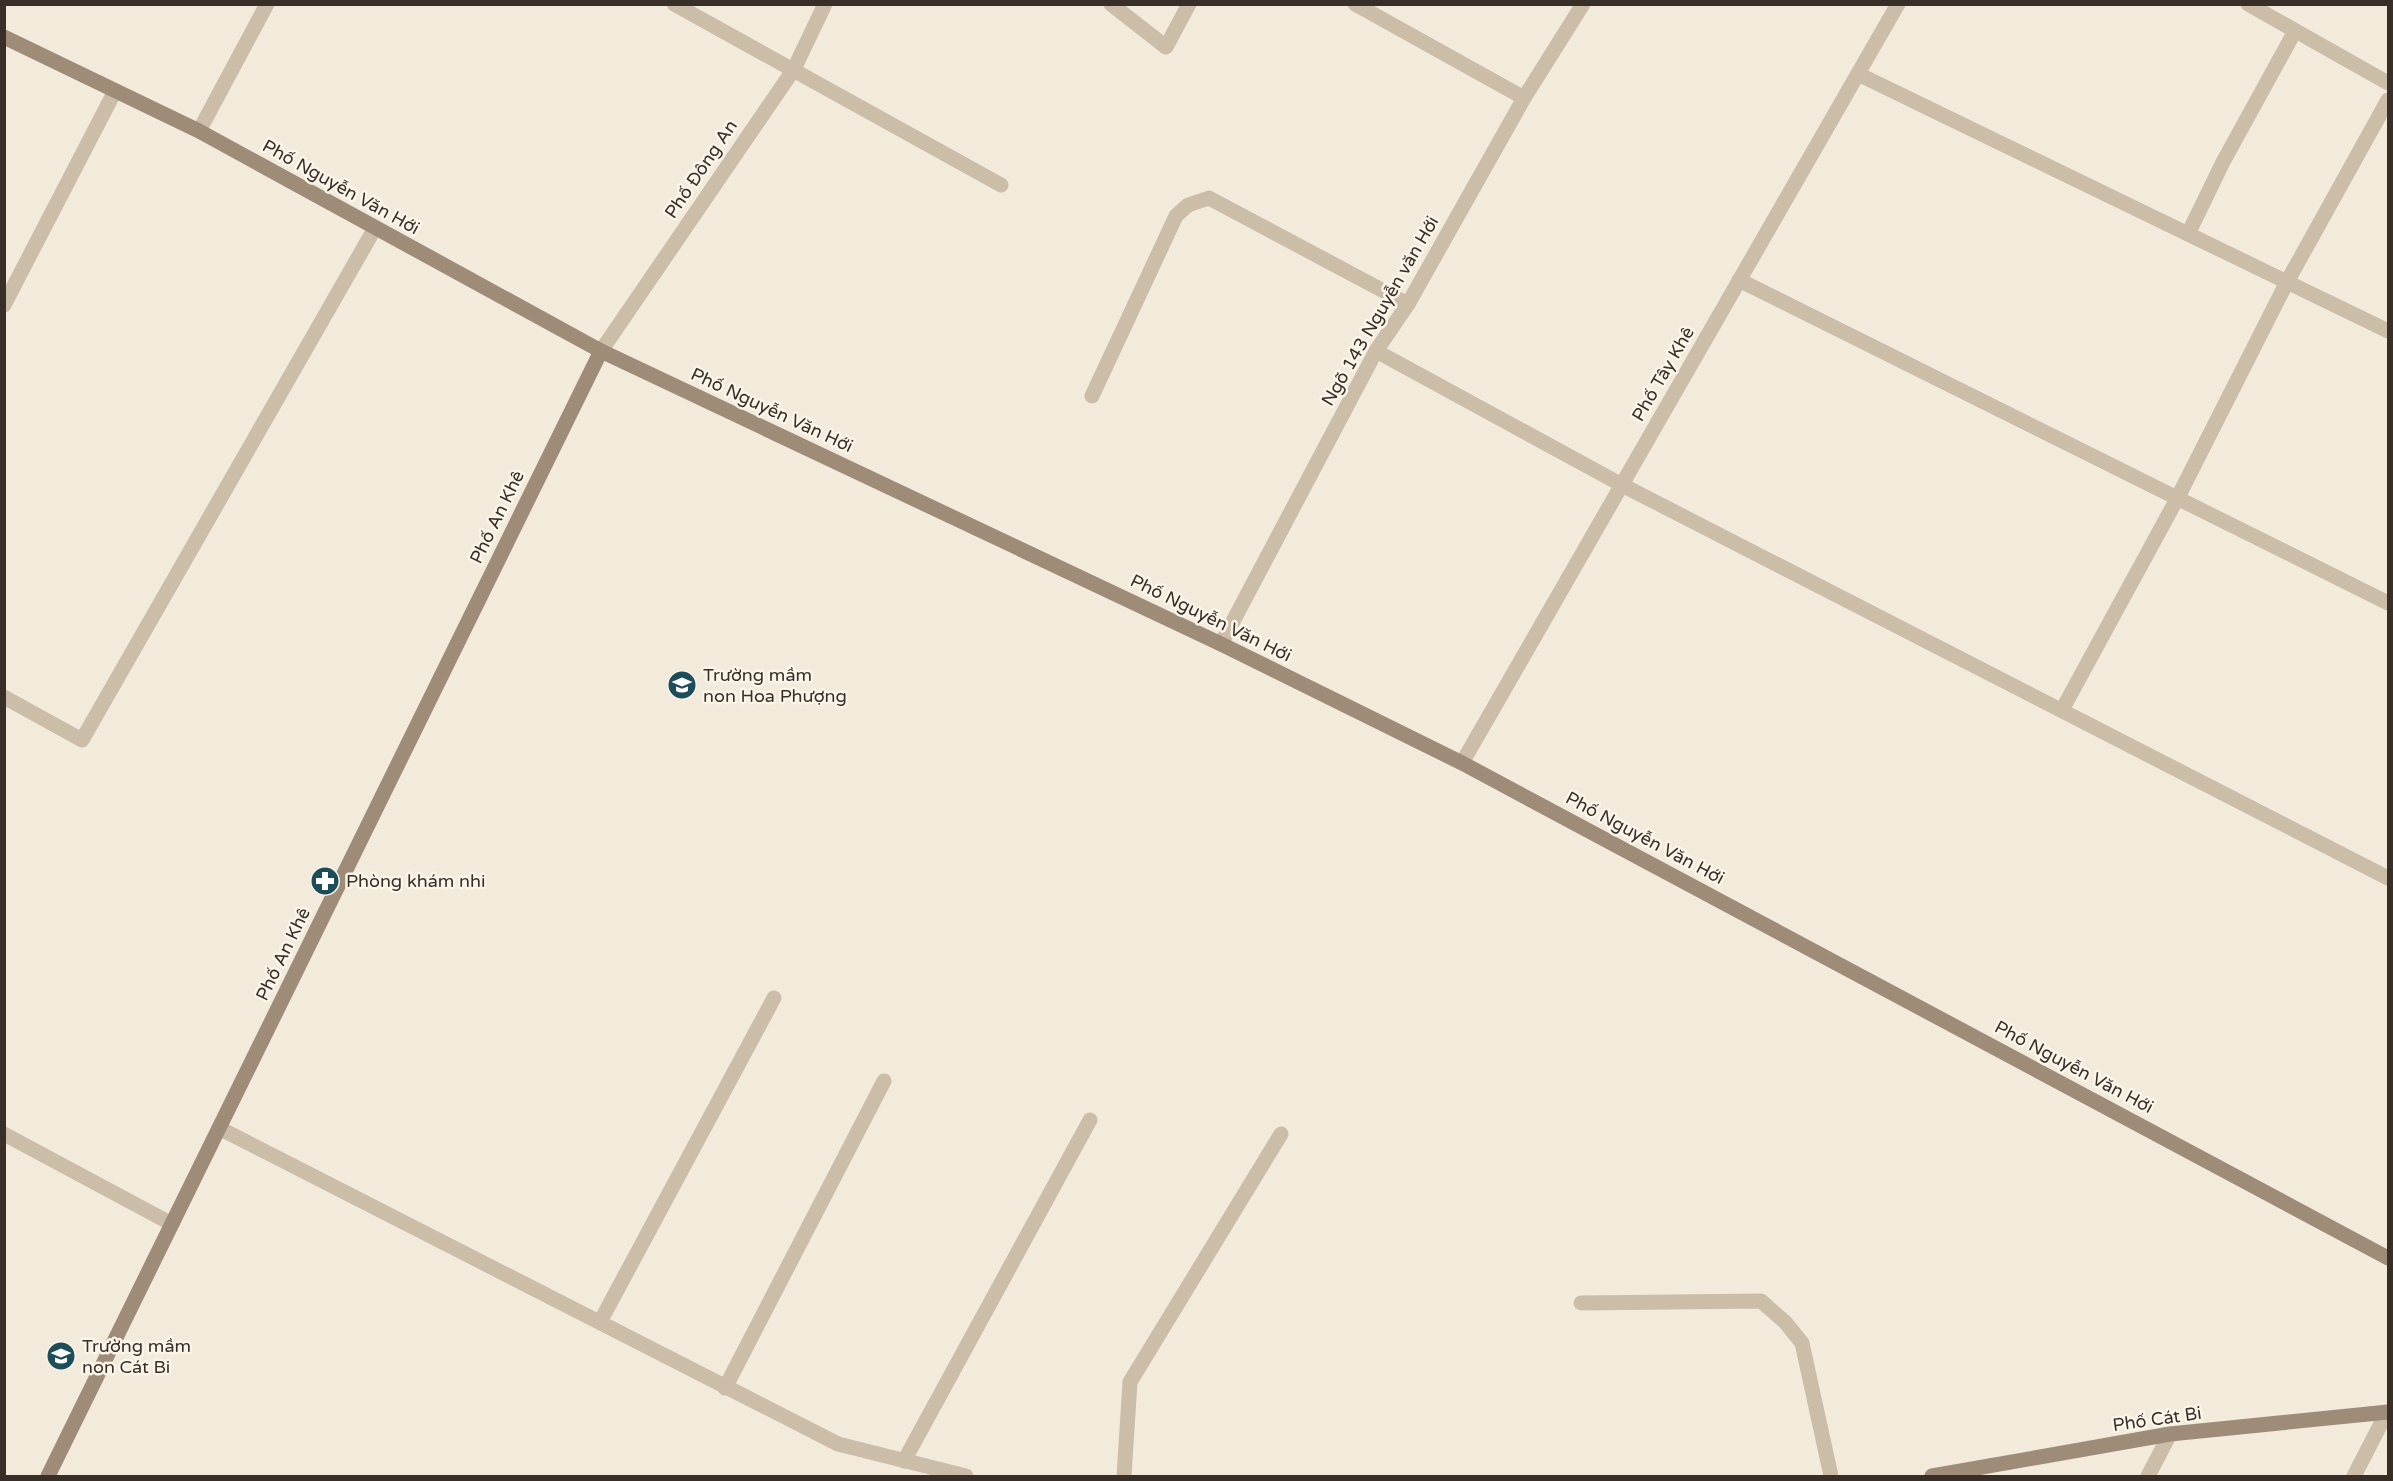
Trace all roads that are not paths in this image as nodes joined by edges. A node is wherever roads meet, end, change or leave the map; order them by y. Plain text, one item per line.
1 (267, 4) edge
2 (674, 4) edge
3 (825, 4) edge
4 (1111, 4) edge
5 (1189, 4) edge
6 (1355, 4) edge
7 (1583, 4) edge
8 (1898, 4) edge
9 (2248, 4) edge
10 (2295, 31) junction
11 (4, 37) edge
12 (794, 69) junction
13 (1858, 74) junction
14 (2388, 83) edge
15 (115, 91) junction
16 (1524, 98) junction
17 (2388, 100) edge
18 (199, 132) junction
19 (1001, 185) dead end
20 (375, 228) junction
21 (2188, 234) junction
22 (1739, 280) junction
23 (2287, 282) junction
24 (1408, 304) junction
25 (4, 305) edge
26 (2388, 331) edge
27 (601, 351) junction
28 (1376, 351) junction
29 (1092, 396) dead end
30 (1622, 485) junction
31 (2178, 497) junction
32 (2388, 603) edge
33 (1221, 644) junction
34 (4, 697) edge
35 (2062, 710) junction
36 (1462, 763) junction
37 (2388, 878) edge
38 (774, 998) dead end
39 (884, 1081) dead end
40 (1090, 1120) dead end
41 (219, 1128) junction
42 (4, 1134) edge
43 (1281, 1134) dead end
44 (172, 1224) junction
45 (2388, 1258) edge
46 (1581, 1304) dead end
47 (600, 1323) junction
48 (725, 1388) junction
49 (2388, 1412) edge
50 (2170, 1434) junction
51 (904, 1461) junction
52 (48, 1476) edge
53 (966, 1476) edge
54 (1124, 1476) edge
55 (1832, 1476) edge
56 (1932, 1476) edge
57 (2148, 1476) edge
58 (2354, 1476) edge

1 - 18 street
2 - 12 street
3 - 12 street, Phố Đông An
4 - 5 street
6 - 16 street
7 - 16 street, Ngõ 143 Nguyễn văn Hới
8 - 13 street, Phố Tây Khê
9 - 10 street
10 - 14 street
10 - 21 street
11 - 15 street, Phố Nguyễn Văn Hới
12 - 19 street
12 - 27 street, Phố Đông An
13 - 21 street
13 - 22 street, Phố Tây Khê
15 - 18 street, Phố Nguyễn Văn Hới
15 - 25 street
16 - 24 street, Ngõ 143 Nguyễn văn Hới
17 - 23 street
18 - 20 street, Phố Nguyễn Văn Hới
20 - 27 street, Phố Nguyễn Văn Hới
20 - 34 street
21 - 23 street
22 - 30 street, Phố Tây Khê
22 - 31 street
23 - 26 street
23 - 31 street
24 - 28 street, Ngõ 143 Nguyễn văn Hới
24 - 29 street
27 - 33 street, Phố Nguyễn Văn Hới
27 - 41 street, Phố An Khê
28 - 30 street
28 - 33 street, Ngõ 143 Nguyễn văn Hới
30 - 35 street
30 - 36 street, Phố Tây Khê
31 - 32 street
31 - 35 street
33 - 36 street, Phố Nguyễn Văn Hới
35 - 37 street
36 - 45 street, Phố Nguyễn Văn Hới
38 - 47 street
39 - 48 street
40 - 51 street
41 - 44 street, Phố An Khê
41 - 47 street
42 - 44 street
43 - 54 street
44 - 52 street, Phố An Khê
46 - 55 street
47 - 48 street
48 - 51 street
49 - 50 street, Phố Cát Bi
49 - 58 street
50 - 56 street, Phố Cát Bi
50 - 57 street
51 - 53 street

